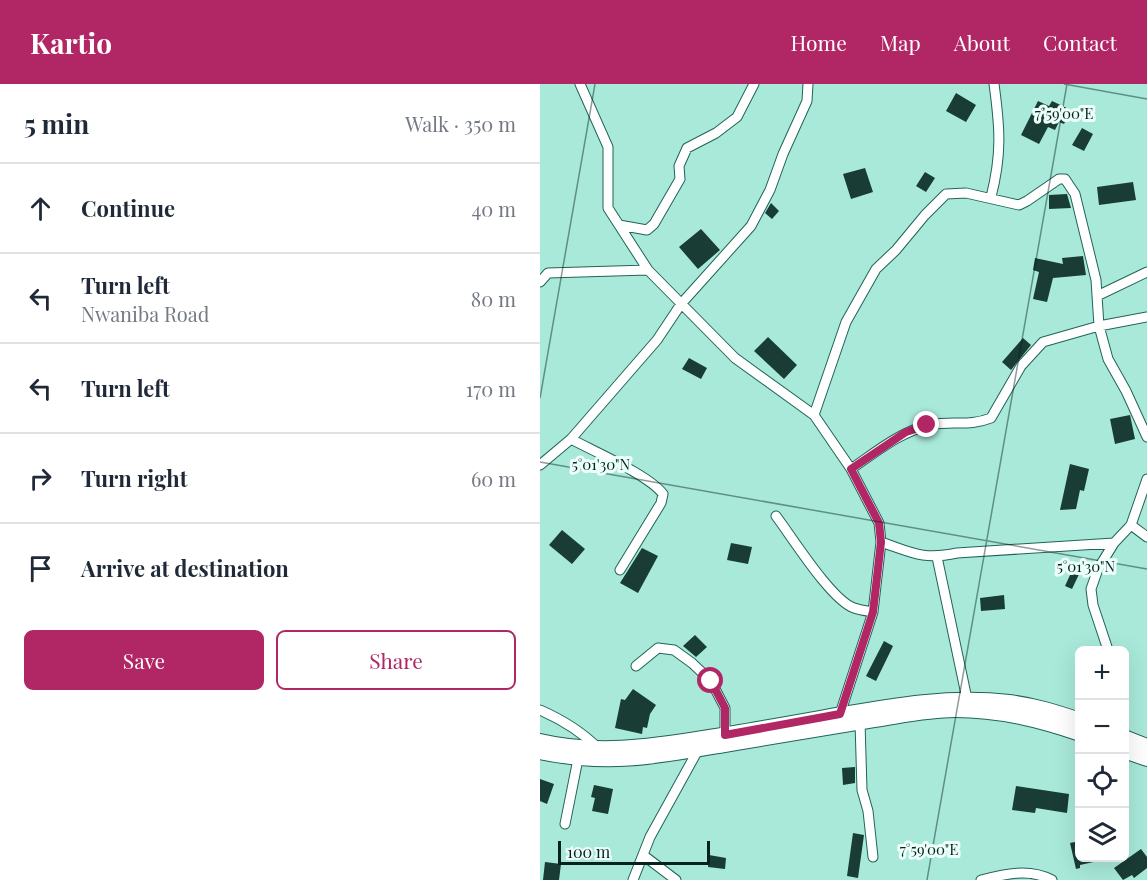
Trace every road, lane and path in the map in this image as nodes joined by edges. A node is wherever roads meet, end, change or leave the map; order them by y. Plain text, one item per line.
1 (580, 84) edge
2 (754, 84) edge
3 (808, 84) edge
4 (994, 84) edge
5 (991, 197) junction
6 (619, 225) junction
7 (648, 270) junction
8 (1147, 272) edge
9 (540, 282) edge
10 (1097, 296) junction
11 (681, 304) junction
12 (1147, 317) edge
13 (1099, 326) junction
14 (814, 415) junction
15 (1147, 437) edge
16 (571, 439) junction
17 (540, 465) edge
18 (851, 469) junction
19 (1147, 479) edge
20 (776, 516) dead end
21 (1131, 525) junction
22 (1147, 537) edge
23 (881, 542) junction
24 (1114, 543) junction
25 (937, 557) junction
26 (620, 570) dead end
27 (873, 612) junction
28 (1106, 646) edge
29 (636, 666) dead end
30 (967, 699) junction
31 (540, 710) edge
32 (840, 714) junction
33 (1075, 718) edge
34 (860, 722) junction
35 (1075, 732) edge
36 (725, 735) junction
37 (1129, 739) edge
38 (540, 741) edge
39 (1147, 746) edge
40 (599, 749) junction
41 (698, 750) junction
42 (540, 752) edge
43 (1129, 752) edge
44 (579, 759) junction
45 (1147, 759) edge
46 (565, 824) dead end
47 (643, 855) junction
48 (873, 857) dead end
49 (992, 879) edge
50 (633, 880) edge
51 (676, 880) edge
52 (981, 880) edge
53 (1052, 880) edge

1 - 6 street
2 - 6 street
3 - 11 street
4 - 5 street
5 - 10 street
5 - 14 street
6 - 7 street
7 - 9 street
7 - 11 street
8 - 10 street
10 - 13 street
11 - 14 street
11 - 16 street
12 - 13 street
13 - 15 street
13 - 18 street
14 - 18 street
16 - 17 street
16 - 26 street
18 - 23 street
19 - 21 street
20 - 27 street
21 - 22 street
21 - 24 street
23 - 25 street
23 - 27 street
24 - 25 street
24 - 28 street
25 - 30 street
27 - 32 street
29 - 36 street
30 - 32 main road
30 - 33 main road
31 - 40 street
32 - 36 main road
34 - 35 main road
34 - 41 main road
34 - 48 street
36 - 40 main road
37 - 39 main road
38 - 40 main road
41 - 44 main road
41 - 47 street
42 - 44 main road
43 - 45 main road
44 - 46 street
47 - 50 street
47 - 51 street
49 - 52 street
49 - 53 street

